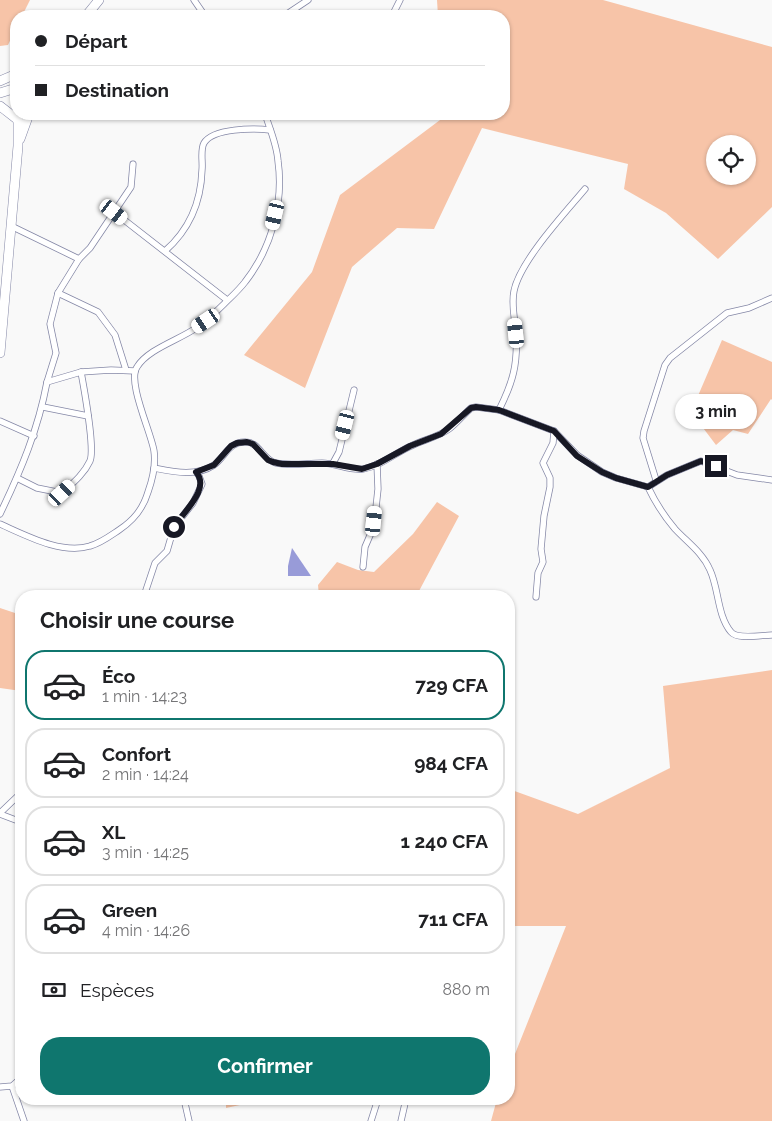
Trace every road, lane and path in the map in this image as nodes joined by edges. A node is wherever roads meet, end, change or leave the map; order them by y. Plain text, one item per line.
1 (99, 0) edge
2 (308, 0) edge
3 (91, 10) edge
4 (293, 10) edge
5 (18, 120) edge
6 (27, 120) edge
7 (268, 120) edge
8 (270, 130) junction
9 (18, 146) junction
10 (133, 164) dead end
11 (586, 189) dead end
12 (114, 212) junction
13 (12, 226) junction
14 (0, 245) edge
15 (10, 246) junction
16 (165, 251) junction
17 (79, 259) junction
18 (4, 271) edge
19 (58, 293) junction
20 (772, 298) edge
21 (3, 299) edge
22 (228, 300) junction
23 (0, 353) edge
24 (126, 370) junction
25 (135, 370) junction
26 (81, 372) junction
27 (48, 382) junction
28 (354, 390) dead end
29 (43, 407) junction
30 (499, 410) junction
31 (88, 416) junction
32 (0, 421) edge
33 (554, 431) junction
34 (34, 436) junction
35 (333, 464) junction
36 (377, 464) junction
37 (154, 468) junction
38 (196, 472) junction
39 (17, 478) junction
40 (656, 480) junction
41 (772, 480) edge
42 (648, 487) junction
43 (0, 514) edge
44 (0, 524) edge
45 (363, 567) dead end
46 (146, 590) edge
47 (536, 597) dead end
48 (772, 635) edge
49 (15, 799) edge
50 (0, 814) edge
51 (15, 820) edge
52 (15, 1083) edge
53 (12, 1086) junction
54 (0, 1087) edge
55 (15, 1095) edge
56 (19, 1105) edge
57 (185, 1105) edge
58 (376, 1105) edge
59 (405, 1105) edge
60 (24, 1121) edge
61 (189, 1121) edge
62 (370, 1121) edge
63 (401, 1121) edge

1 - 3 main road
2 - 4 street
5 - 9 main road
6 - 9 main road
7 - 8 street
8 - 16 street
8 - 22 street
9 - 13 main road
10 - 12 street
11 - 30 street
12 - 16 street
12 - 17 street
13 - 15 main road
13 - 17 street
14 - 15 street
15 - 18 main road
16 - 22 street
17 - 19 street
18 - 21 main road
19 - 24 street
19 - 27 street
20 - 40 street
21 - 23 main road
22 - 25 street
24 - 25 street
24 - 26 street
25 - 37 street
26 - 27 street
26 - 31 street
27 - 29 street
28 - 35 street
29 - 31 street
29 - 34 street
30 - 33 street
30 - 36 street
31 - 39 street
32 - 34 street
33 - 42 street
33 - 47 street
34 - 39 street
35 - 36 street
35 - 38 street
36 - 45 street
37 - 38 street
37 - 44 street
38 - 46 street
39 - 43 street
40 - 41 street
40 - 42 street
42 - 48 street
49 - 50 street
50 - 51 street
52 - 53 street
53 - 54 street
53 - 55 street
56 - 60 street
57 - 61 street
58 - 62 street
59 - 63 street

